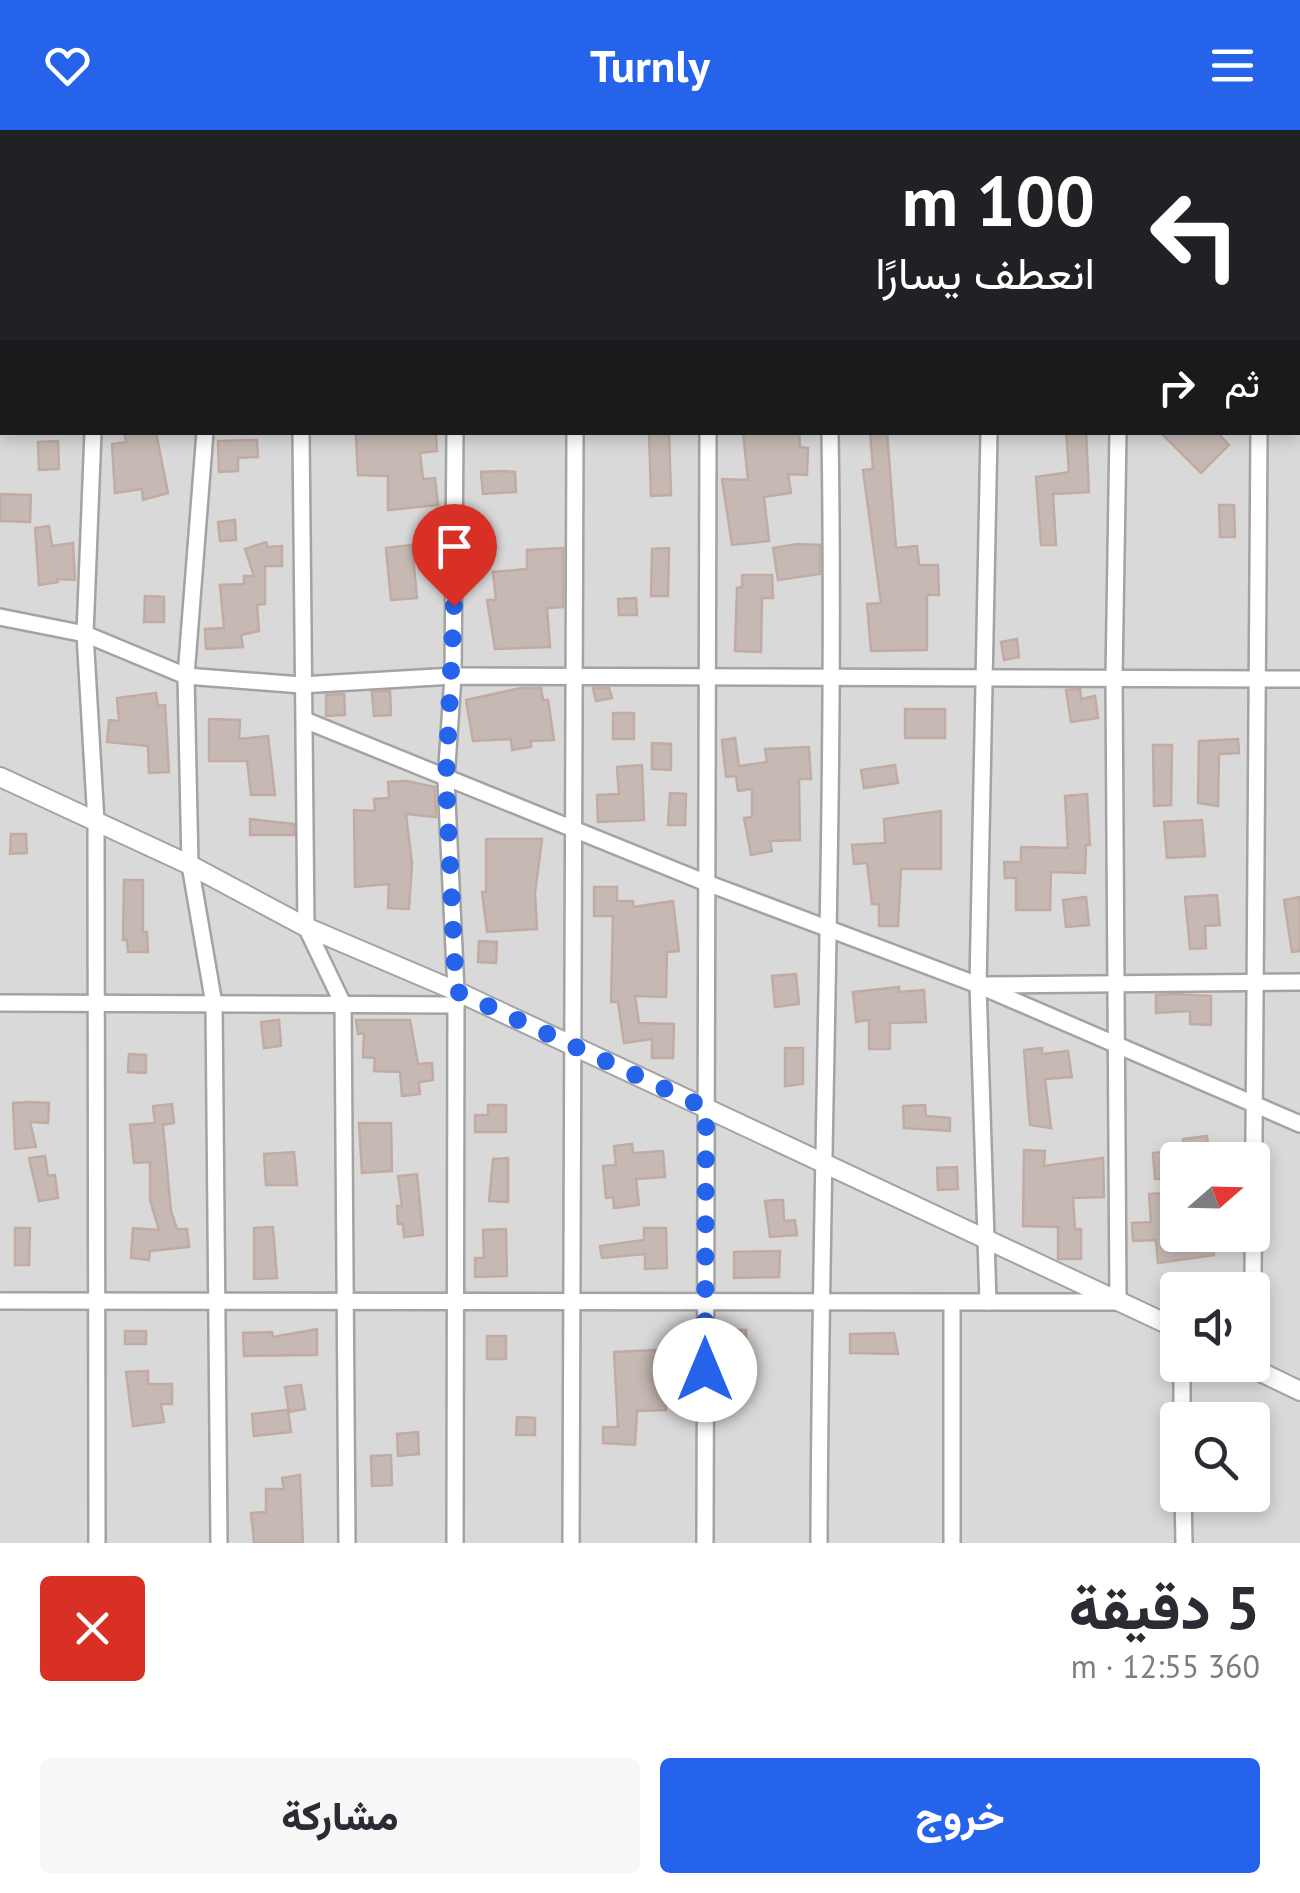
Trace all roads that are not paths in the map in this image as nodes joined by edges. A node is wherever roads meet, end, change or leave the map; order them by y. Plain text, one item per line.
1 (93, 435) edge
2 (205, 435) edge
3 (301, 435) edge
4 (455, 435) edge
5 (575, 435) edge
6 (708, 435) edge
7 (830, 435) edge
8 (989, 435) edge
9 (1118, 435) edge
10 (1259, 435) edge
11 (0, 618) edge
12 (84, 634) junction
13 (186, 676) junction
14 (453, 676) junction
15 (572, 676) junction
16 (705, 677) junction
17 (986, 678) junction
18 (1114, 678) junction
19 (1256, 678) junction
20 (1300, 678) edge
21 (834, 679) junction
22 (301, 685) junction
23 (307, 721) junction
24 (0, 777) edge
25 (446, 780) junction
26 (96, 822) junction
27 (570, 828) junction
28 (190, 865) junction
29 (704, 882) junction
30 (306, 926) junction
31 (830, 930) junction
32 (1258, 982) junction
33 (1300, 982) edge
34 (1117, 984) junction
35 (978, 985) junction
36 (456, 998) junction
37 (0, 1003) edge
38 (94, 1003) junction
39 (214, 1004) junction
40 (344, 1004) junction
41 (1117, 1045) junction
42 (573, 1046) junction
43 (1256, 1105) junction
44 (706, 1108) junction
45 (1300, 1124) edge
46 (821, 1162) junction
47 (988, 1240) junction
48 (1253, 1272) edge
49 (0, 1301) edge
50 (98, 1301) junction
51 (220, 1301) junction
52 (348, 1301) junction
53 (456, 1301) junction
54 (706, 1301) junction
55 (571, 1302) junction
56 (820, 1302) junction
57 (952, 1302) junction
58 (988, 1302) junction
59 (1118, 1302) junction
60 (1160, 1322) edge
61 (1270, 1377) edge
62 (1300, 1391) edge
63 (1183, 1512) edge
64 (97, 1543) edge
65 (219, 1543) edge
66 (347, 1543) edge
67 (455, 1543) edge
68 (571, 1543) edge
69 (705, 1543) edge
70 (819, 1543) edge
71 (952, 1543) edge
72 (1184, 1543) edge

1 - 12 street
2 - 13 street
3 - 22 street
4 - 14 street
5 - 15 street
6 - 16 street
7 - 21 street
8 - 17 street
9 - 18 street
10 - 19 street
11 - 12 street
12 - 13 street
12 - 26 street
13 - 22 street
13 - 28 street
14 - 15 street
14 - 22 street
14 - 25 street
15 - 16 street
15 - 27 street
16 - 21 street
16 - 29 street
17 - 18 street
17 - 21 street
17 - 35 street
18 - 19 street
18 - 34 street
19 - 20 street
19 - 32 street
21 - 31 street
22 - 23 street
23 - 25 street
23 - 30 street
24 - 26 street
25 - 27 street
25 - 36 street
26 - 28 street
26 - 38 street
27 - 29 street
27 - 42 street
28 - 30 street
28 - 39 street
29 - 31 street
29 - 44 street
30 - 36 street
30 - 40 street
31 - 35 street
31 - 46 street
32 - 33 street
32 - 34 street
32 - 43 street
34 - 35 street
34 - 41 street
35 - 41 street
35 - 47 street
36 - 40 street
36 - 42 street
36 - 53 street
37 - 38 street
38 - 39 street
38 - 50 street
39 - 40 street
39 - 51 street
40 - 52 street
41 - 43 street
41 - 59 street
42 - 44 street
42 - 55 street
43 - 45 street
43 - 48 street
44 - 46 street
44 - 54 street
46 - 47 street
46 - 56 street
47 - 58 street
47 - 59 street
49 - 50 street
50 - 51 street
50 - 64 street
51 - 52 street
51 - 65 street
52 - 53 street
52 - 66 street
53 - 55 street
53 - 67 street
54 - 55 street
54 - 56 street
54 - 69 street
55 - 68 street
56 - 57 street
56 - 70 street
57 - 58 street
57 - 71 street
58 - 59 street
59 - 60 street
61 - 62 street
63 - 72 street

